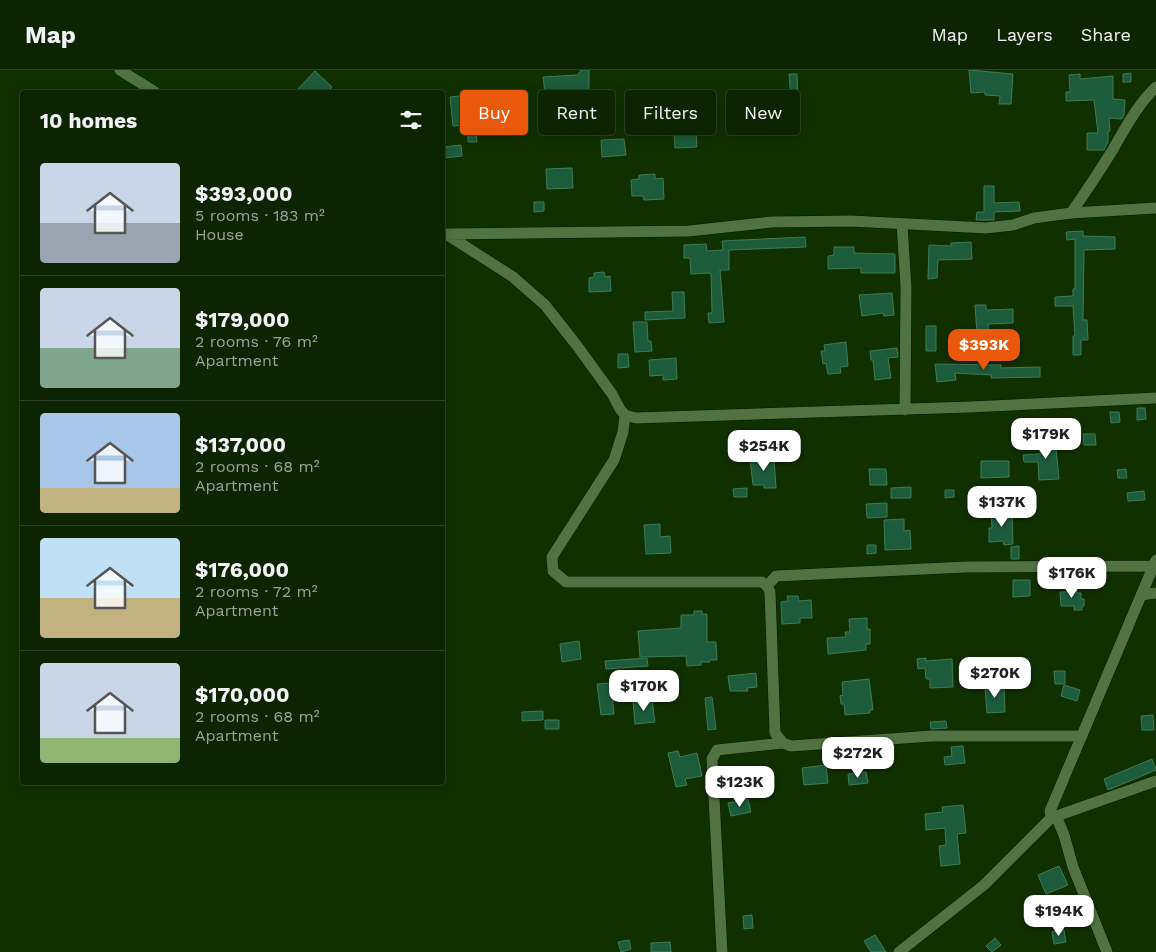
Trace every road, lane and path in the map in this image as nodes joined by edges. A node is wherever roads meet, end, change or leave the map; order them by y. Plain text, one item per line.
1 (120, 70) edge
2 (1156, 87) edge
3 (152, 90) edge
4 (1156, 208) edge
5 (1071, 213) junction
6 (902, 224) junction
7 (445, 234) edge
8 (445, 235) edge
9 (1156, 398) edge
10 (905, 410) junction
11 (625, 415) junction
12 (1155, 563) edge
13 (766, 586) junction
14 (1156, 594) edge
15 (1141, 595) junction
16 (1082, 736) junction
17 (783, 743) junction
18 (1156, 781) edge
19 (1053, 817) junction
20 (722, 952) edge
21 (899, 952) edge
22 (1107, 952) edge

1 - 3 street
2 - 5 street
4 - 5 street
5 - 6 street
6 - 7 street
6 - 10 street
8 - 11 street
9 - 10 street
10 - 11 street
11 - 13 street
12 - 13 street
12 - 15 street
13 - 17 street
14 - 15 street
15 - 16 street
16 - 17 street
16 - 19 street
17 - 20 street
18 - 19 street
19 - 21 street
19 - 22 street

